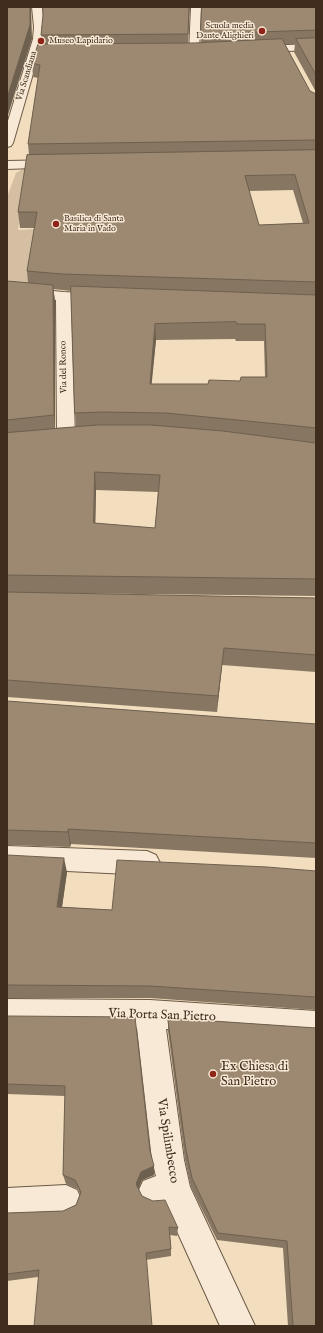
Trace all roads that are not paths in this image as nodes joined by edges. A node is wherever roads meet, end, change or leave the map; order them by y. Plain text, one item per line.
1 (37, 7) edge
2 (196, 7) edge
3 (316, 47) edge
4 (285, 48) junction
5 (244, 50) edge
6 (194, 52) edge
7 (292, 61) edge
8 (7, 143) edge
9 (70, 164) edge
10 (7, 165) edge
11 (7, 290) edge
12 (63, 296) junction
13 (112, 298) edge
14 (66, 438) edge
15 (7, 857) edge
16 (171, 864) edge
17 (7, 1013) edge
18 (150, 1014) junction
19 (316, 1025) edge
20 (66, 1201) dead end
21 (7, 1204) edge
22 (238, 1326) edge

1 - 8 street, Via Scandiana
2 - 6 street
3 - 4 street
4 - 5 street
4 - 7 street
9 - 10 street
11 - 12 street
12 - 13 street
12 - 14 street, Via del Ronco
15 - 16 street
17 - 18 street, Via Porta San Pietro
18 - 19 street, Via Porta San Pietro
18 - 22 street, Via Spilimbecco
20 - 21 street

